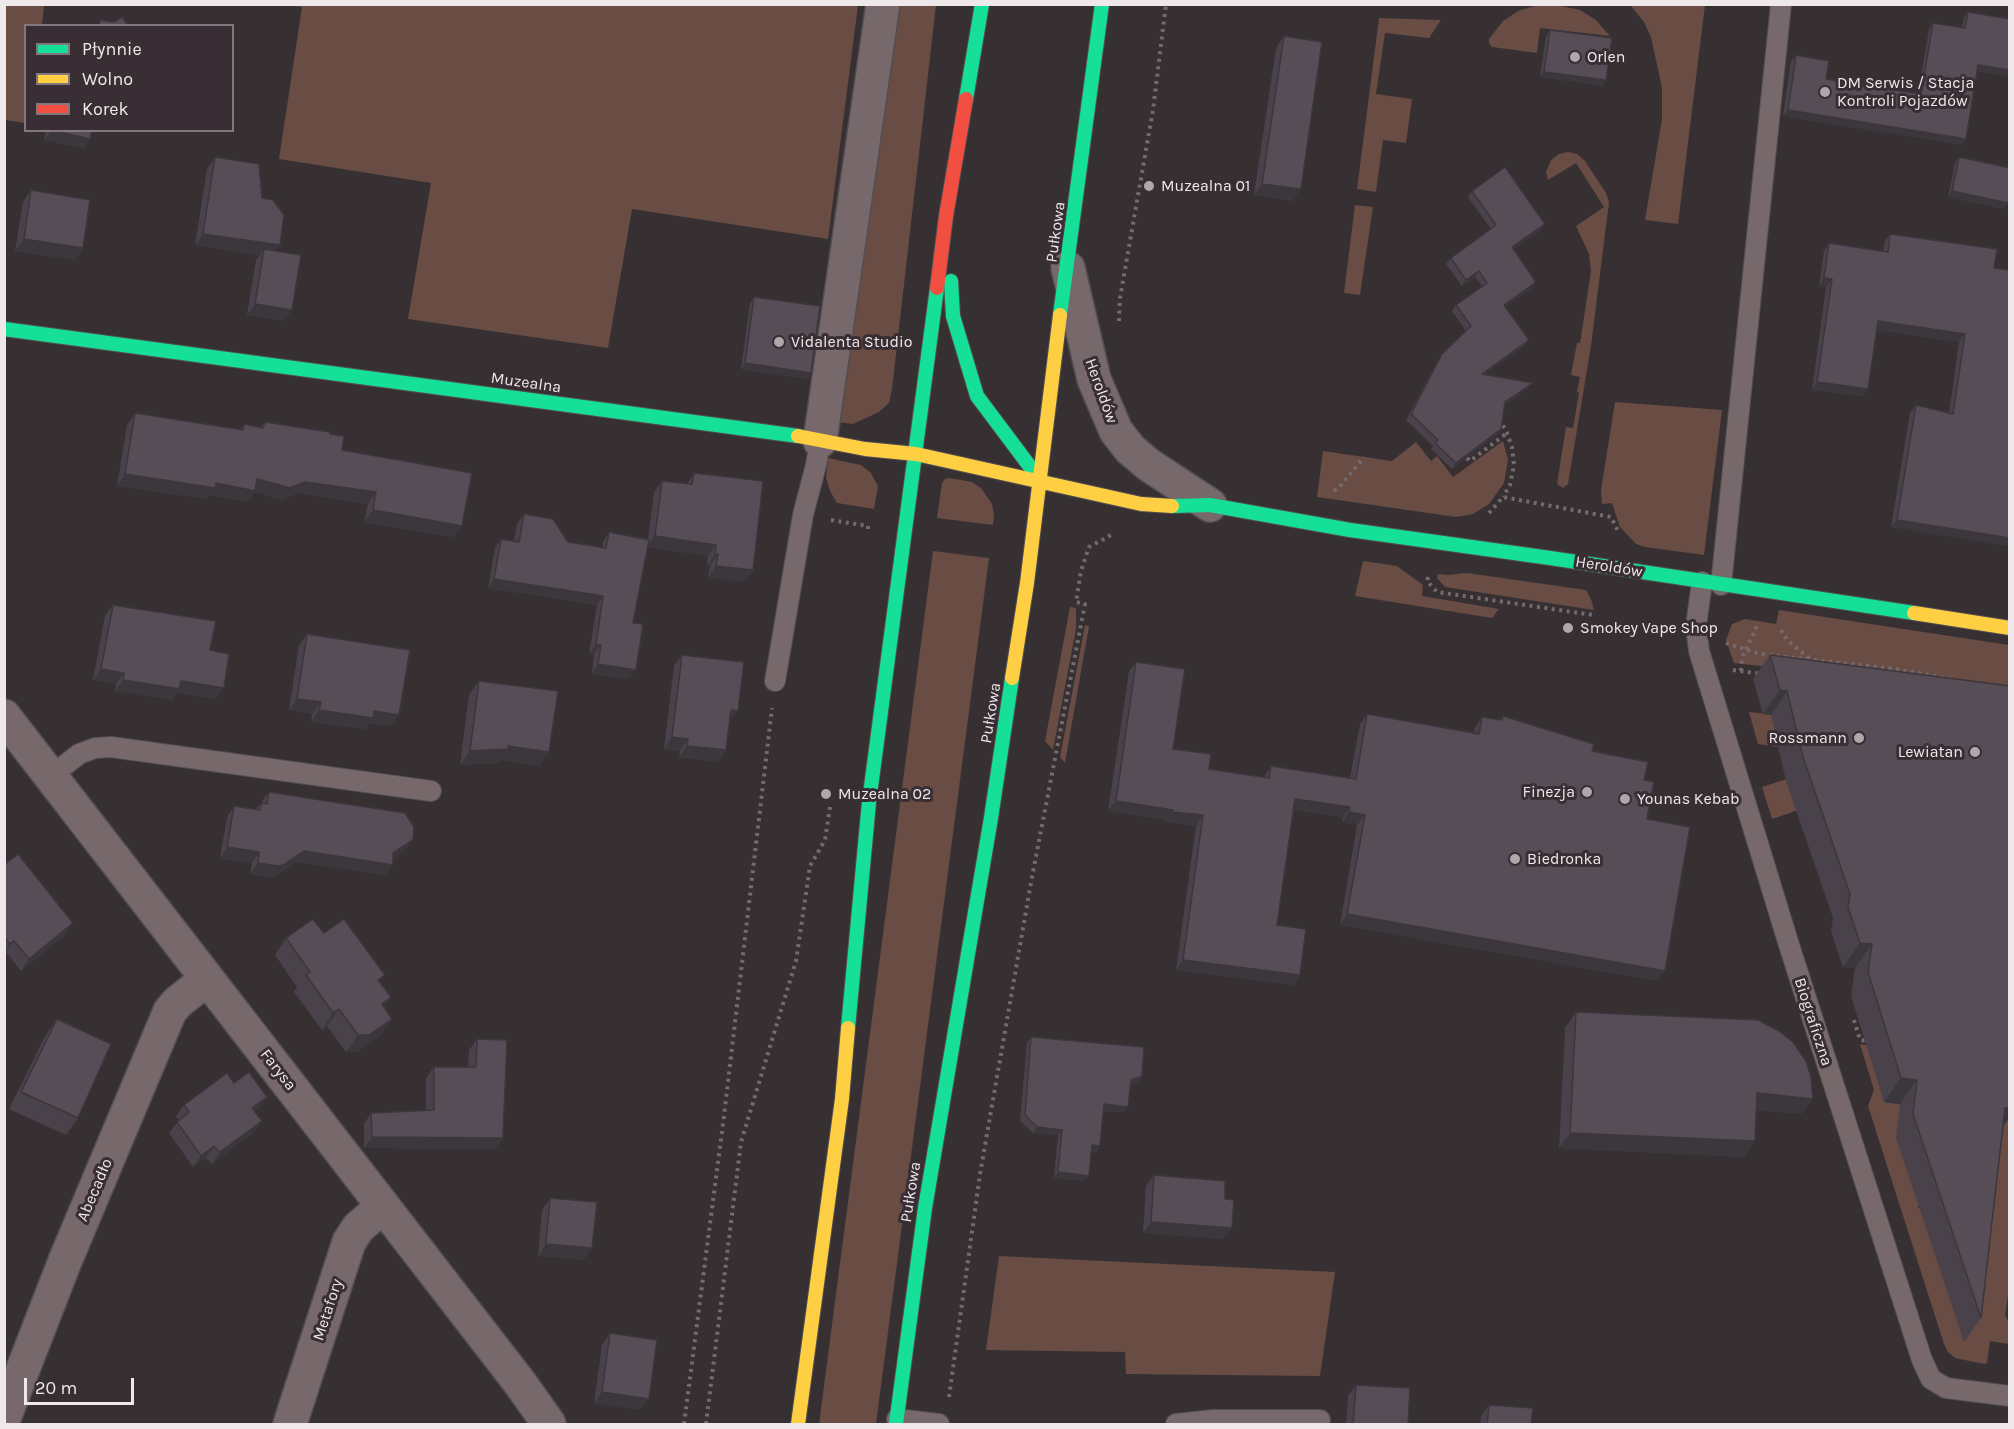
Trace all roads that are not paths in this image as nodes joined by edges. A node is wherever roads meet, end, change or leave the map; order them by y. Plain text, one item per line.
1 (883, 4) edge
2 (982, 4) edge
3 (1102, 4) edge
4 (1781, 4) edge
5 (946, 216) junction
6 (1068, 268) junction
7 (4, 329) edge
8 (820, 441) junction
9 (916, 454) junction
10 (1040, 480) junction
11 (1210, 505) junction
12 (1711, 583) junction
13 (2010, 628) edge
14 (775, 681) road end
15 (4, 716) edge
16 (51, 776) junction
17 (431, 791) dead end
18 (207, 979) junction
19 (383, 1206) junction
20 (2010, 1396) edge
21 (4, 1418) edge
22 (1320, 1420) dead end
23 (897, 1422) edge
24 (290, 1425) edge
25 (549, 1425) edge
26 (798, 1425) edge
27 (939, 1425) edge
28 (1176, 1425) edge

1 - 8 street
2 - 5 main road
3 - 6 main road, Pułkowa
4 - 12 lane
5 - 9 main road
5 - 10 main road
6 - 10 main road, Pułkowa
6 - 11 street, Heroldów
7 - 8 main road, Muzealna
8 - 9 main road, Muzealna
8 - 14 lane
9 - 10 main road, Muzealna
9 - 26 main road
10 - 11 main road, Heroldów
10 - 23 main road, Pułkowa
11 - 12 main road, Heroldów
12 - 13 main road, Heroldów
12 - 20 lane, Biograficzna
15 - 16 street, Farysa
16 - 17 lane
16 - 18 street, Farysa
18 - 19 street, Farysa
18 - 21 street, Abecadło
19 - 24 street, Metafory
19 - 25 street, Farysa
22 - 28 lane
23 - 27 lane

